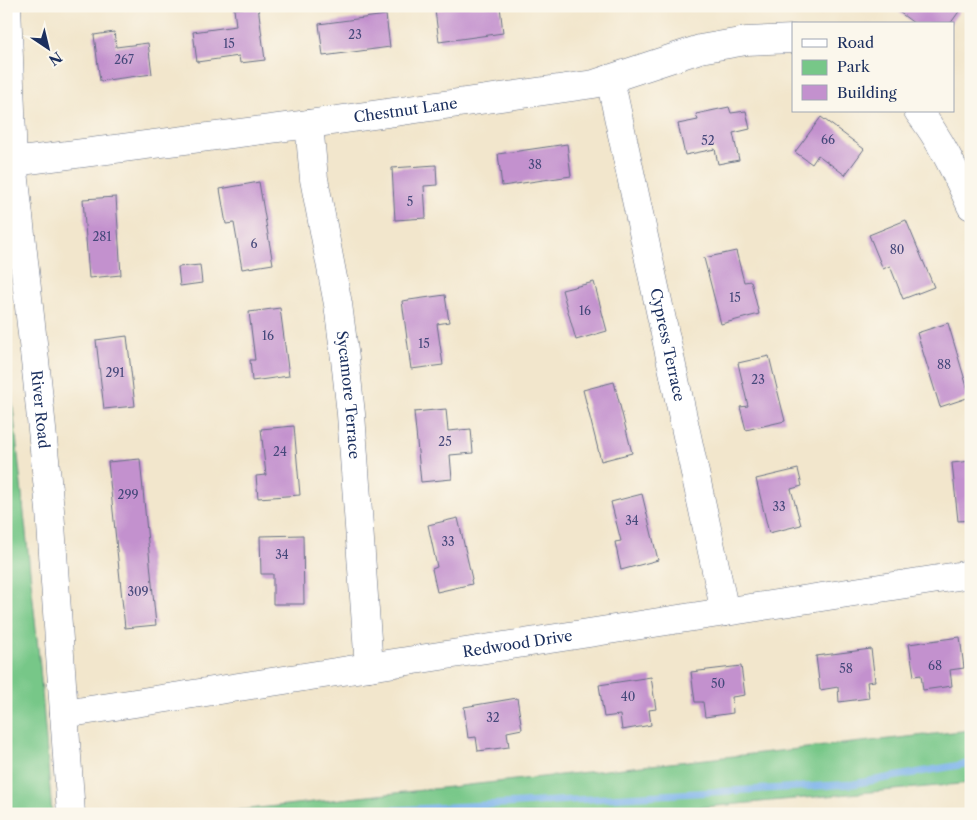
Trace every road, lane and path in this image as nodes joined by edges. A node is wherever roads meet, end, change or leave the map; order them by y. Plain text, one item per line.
1 (7, 6) edge
2 (792, 39) edge
3 (610, 79) junction
4 (919, 112) edge
5 (309, 124) junction
6 (12, 162) junction
7 (971, 206) edge
8 (971, 574) edge
9 (725, 612) junction
10 (369, 667) junction
11 (64, 714) junction
12 (71, 814) edge

1 - 6 street, River Road
2 - 3 street, Chestnut Lane
3 - 5 street, Chestnut Lane
3 - 9 street, Cypress Terrace
4 - 7 street
5 - 6 street, Chestnut Lane
5 - 10 street, Sycamore Terrace
6 - 11 street, River Road
8 - 9 street, Redwood Drive
9 - 10 street, Redwood Drive
10 - 11 street, Redwood Drive
11 - 12 street, River Road

